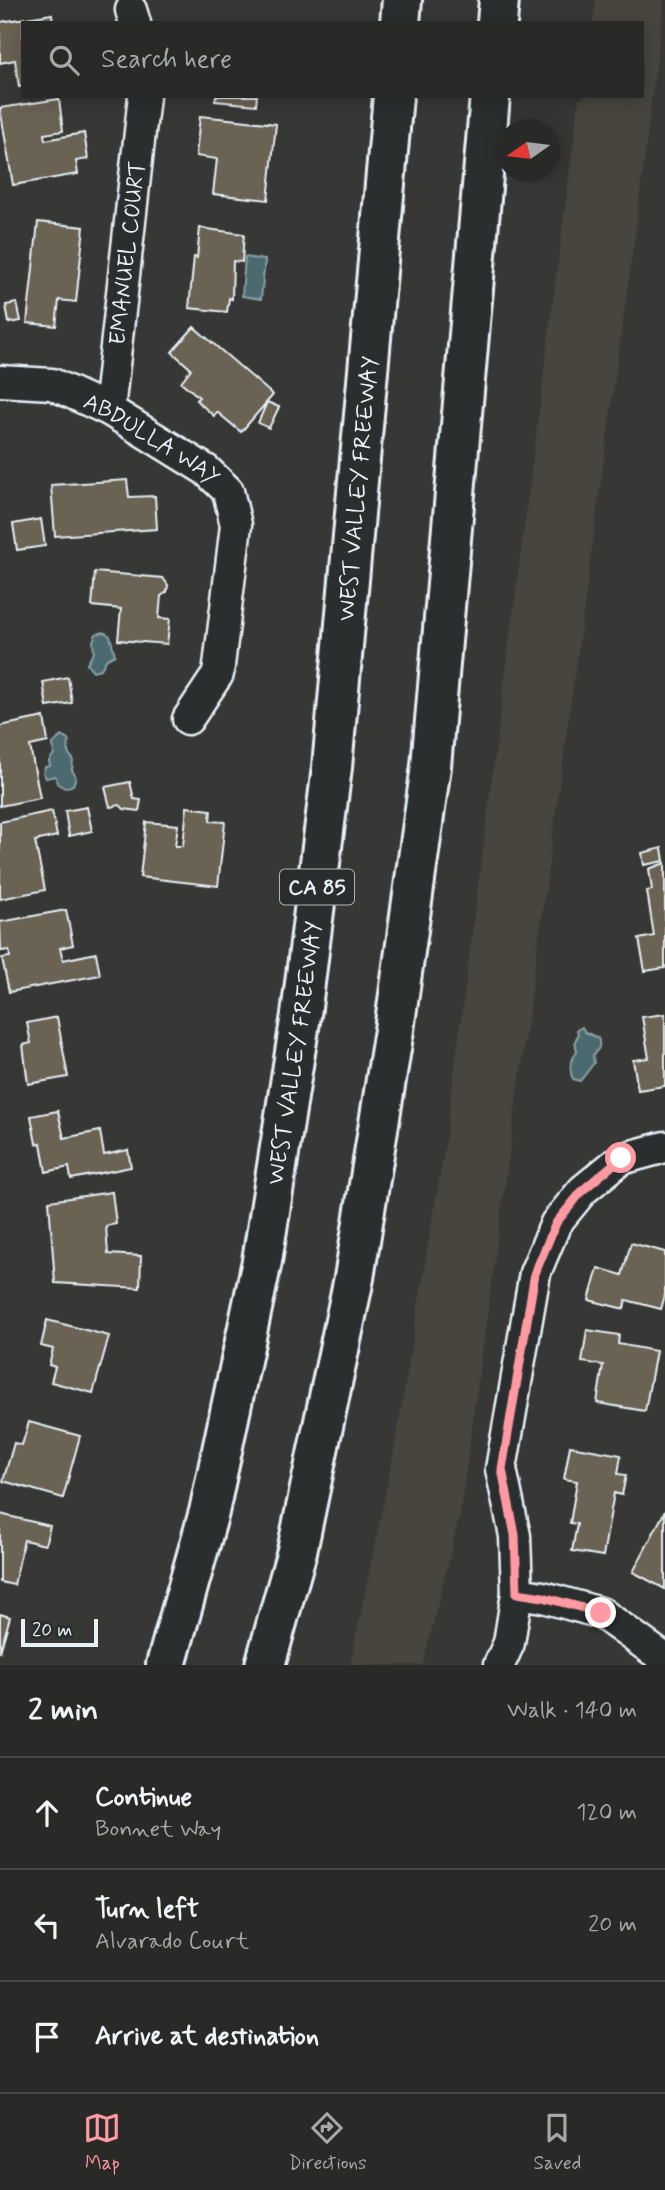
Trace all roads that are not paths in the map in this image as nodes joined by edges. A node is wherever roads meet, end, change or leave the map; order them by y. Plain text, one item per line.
1 (402, 0) edge
2 (499, 0) edge
3 (400, 21) edge
4 (497, 21) edge
5 (144, 98) edge
6 (393, 98) edge
7 (490, 98) edge
8 (0, 381) edge
9 (110, 410) junction
10 (187, 719) dead end
11 (665, 1147) edge
12 (517, 1593) junction
13 (665, 1659) edge
14 (166, 1665) edge
15 (265, 1665) edge
16 (499, 1665) edge

1 - 3 highway
2 - 4 highway
5 - 9 street, EMANUEL COURT
6 - 14 highway, WEST VALLEY FREEWAY / CA 85
7 - 15 highway
8 - 9 street, ABDULLA WAY
9 - 10 street, ABDULLA WAY
11 - 12 street
12 - 13 street
12 - 16 street

